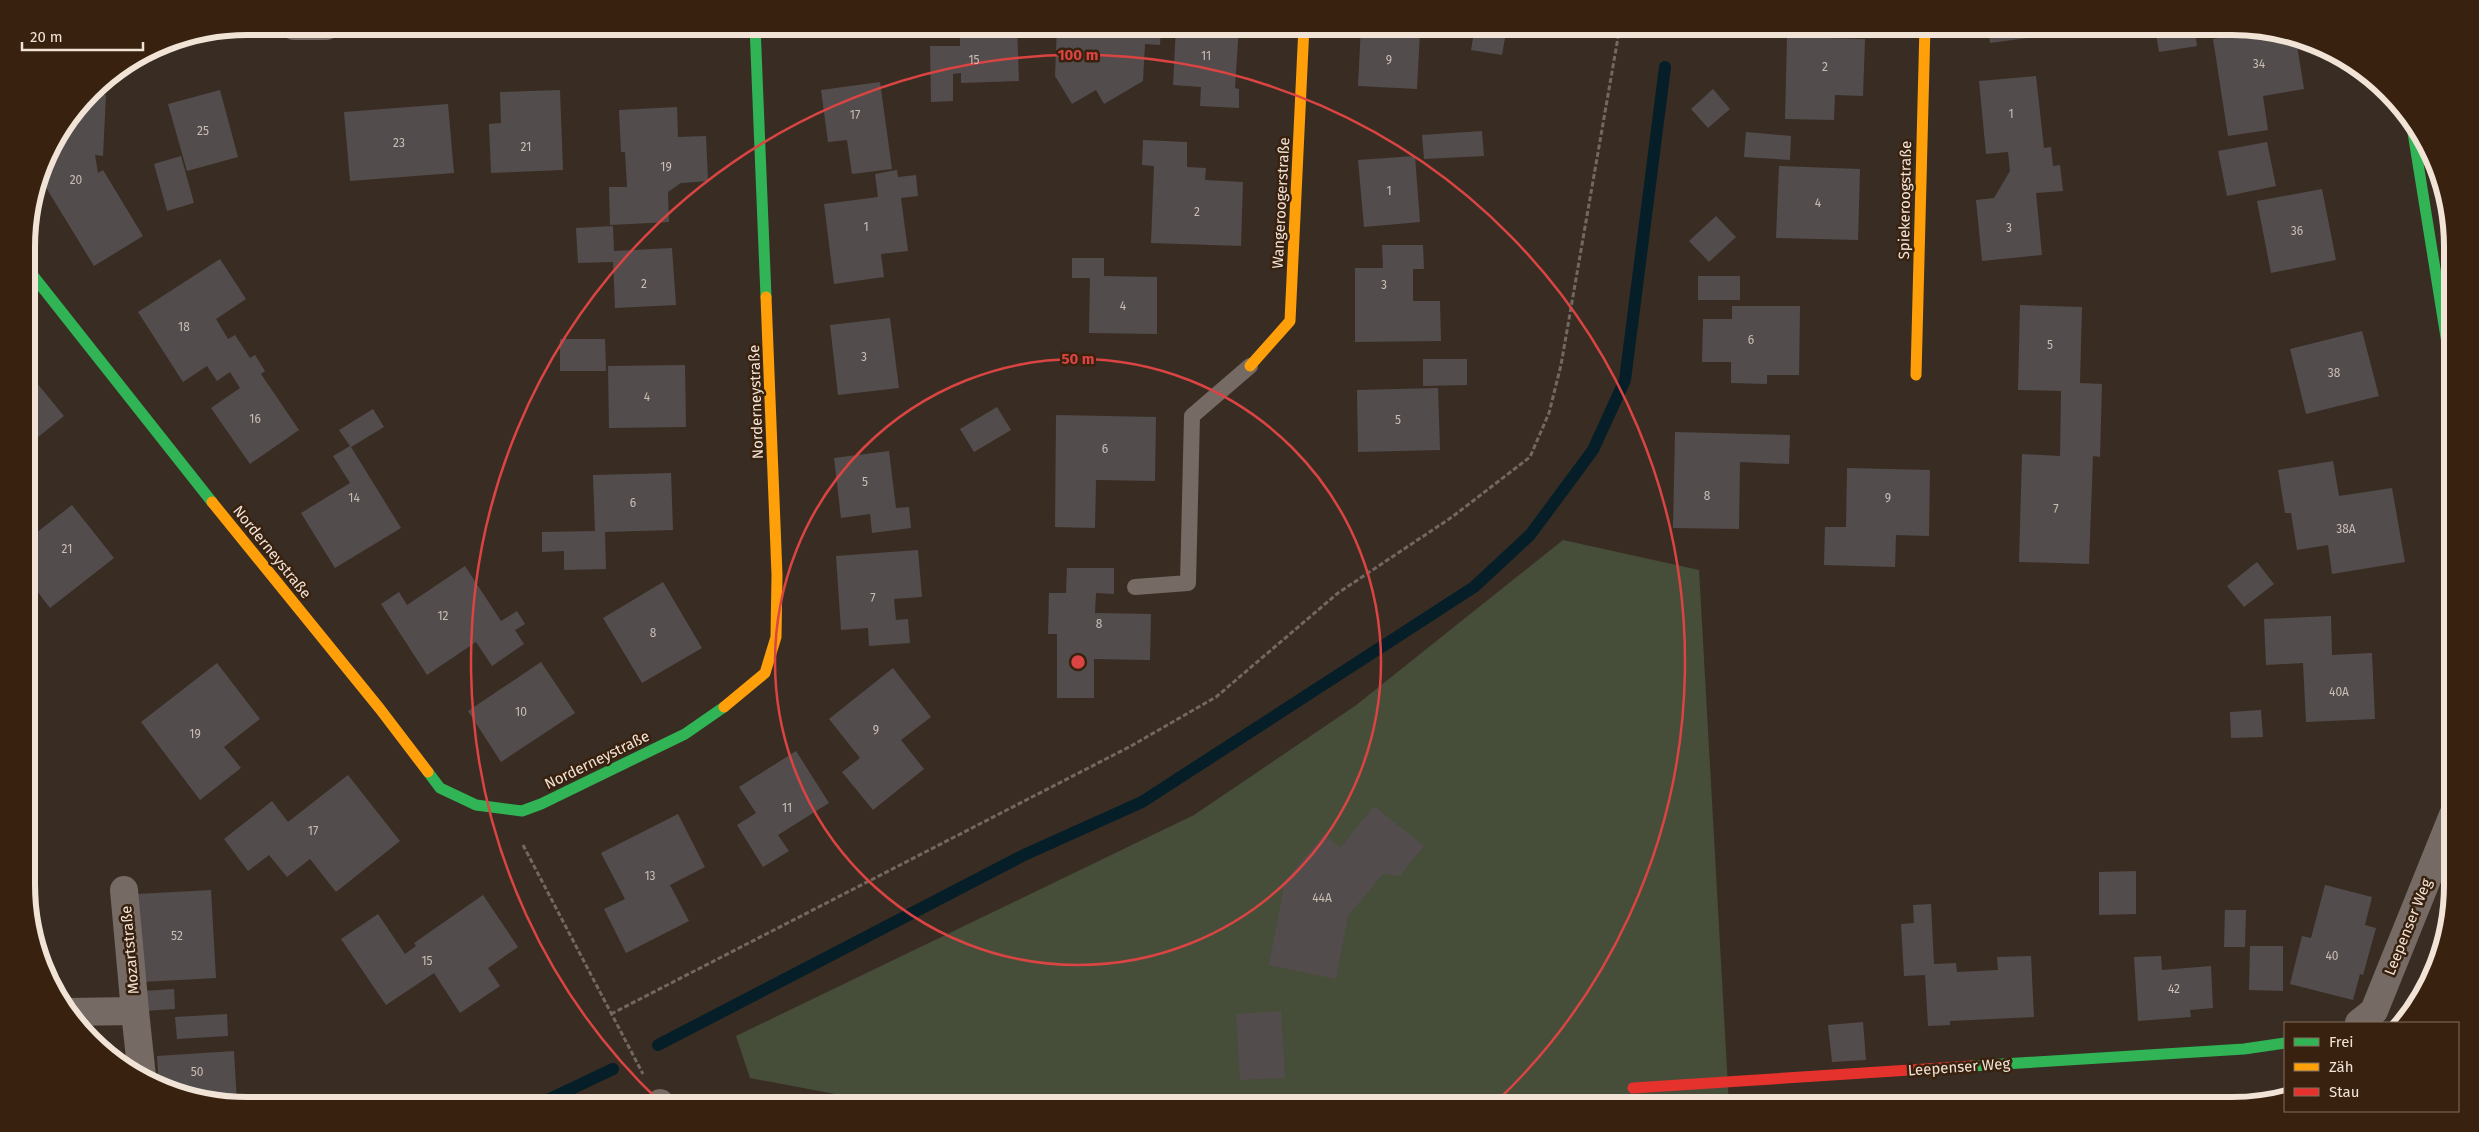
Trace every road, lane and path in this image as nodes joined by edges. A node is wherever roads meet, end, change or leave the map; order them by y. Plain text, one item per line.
1 (755, 35) edge
2 (1304, 35) edge
3 (1618, 35) edge
4 (1925, 35) edge
5 (2414, 138) edge
6 (35, 278) edge
7 (2444, 325) edge
8 (1250, 366) joint
9 (1916, 375) dead end
10 (1135, 586) dead end
11 (505, 808) junction
12 (2444, 834) edge
13 (124, 890) dead end
14 (135, 1011) junction
15 (77, 1012) edge
16 (611, 1014) junction
17 (2368, 1019) edge
18 (2284, 1043) edge
19 (141, 1069) edge
20 (1633, 1088) dead end
21 (656, 1097) edge

1 - 11 street, Norderneystraße
2 - 8 street, Wangeroogerstraße
3 - 16 path
4 - 9 street, Spiekeroogstraße
5 - 7 street
6 - 11 street, Norderneystraße
8 - 10 lane
11 - 16 path
12 - 17 street, Leepenser Weg
13 - 14 street, Mozartstraße
14 - 15 street, Mozartstraße
14 - 19 street, Mozartstraße
16 - 21 path
18 - 20 street, Leepenser Weg

